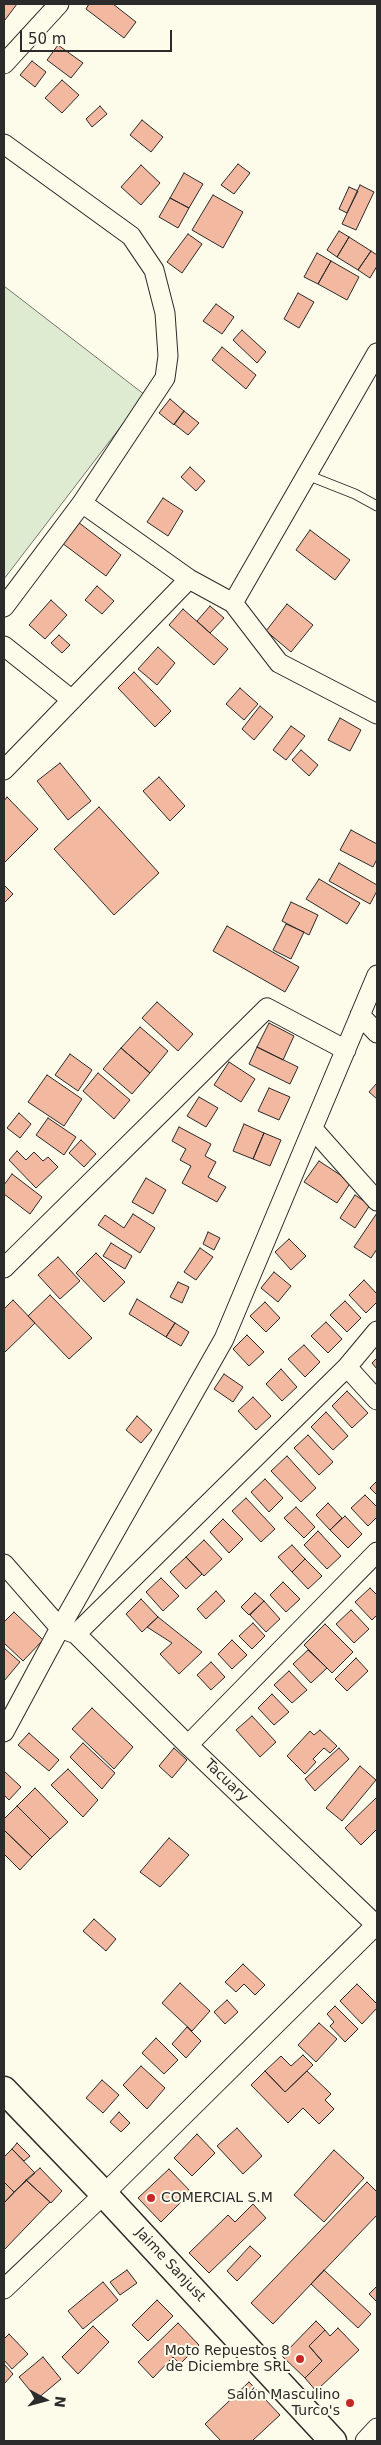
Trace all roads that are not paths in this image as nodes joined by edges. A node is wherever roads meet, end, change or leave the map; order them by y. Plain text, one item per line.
1 (59, 4) edge
2 (4, 64) edge
3 (4, 144) edge
4 (377, 353) edge
5 (307, 475) junction
6 (82, 504) junction
7 (377, 506) edge
8 (189, 579) junction
9 (233, 603) junction
10 (4, 607) edge
11 (4, 646) edge
12 (72, 700) junction
13 (377, 714) edge
14 (4, 770) edge
15 (377, 975) edge
16 (360, 1015) junction
17 (377, 1033) edge
18 (346, 1050) junction
19 (313, 1129) junction
20 (377, 1201) edge
21 (4, 1268) edge
22 (377, 1331) edge
23 (346, 1368) junction
24 (377, 1400) edge
25 (377, 1552) edge
26 (4, 1564) edge
27 (68, 1631) junction
28 (4, 1732) edge
29 (188, 1745) junction
30 (377, 1925) edge
31 (4, 2090) edge
32 (104, 2194) junction
33 (4, 2289) edge
34 (377, 2428) edge
35 (333, 2441) edge
36 (365, 2441) edge

1 - 2 street
3 - 6 street
4 - 5 street
5 - 7 lane
5 - 9 street
6 - 8 street
6 - 10 street
8 - 9 street
8 - 12 street
9 - 13 street
11 - 12 street
12 - 14 street
15 - 16 street
16 - 17 street
16 - 18 street
18 - 19 street
18 - 21 street
19 - 20 street
19 - 27 street
22 - 23 street
23 - 24 street
23 - 27 street
25 - 29 street
26 - 27 street, Tacuary
27 - 28 street
27 - 29 street, Tacuary
29 - 30 street, Tacuary
30 - 32 street
31 - 32 main road, Jaime Sanjust
32 - 33 street
32 - 35 main road, Jaime Sanjust
34 - 36 street

